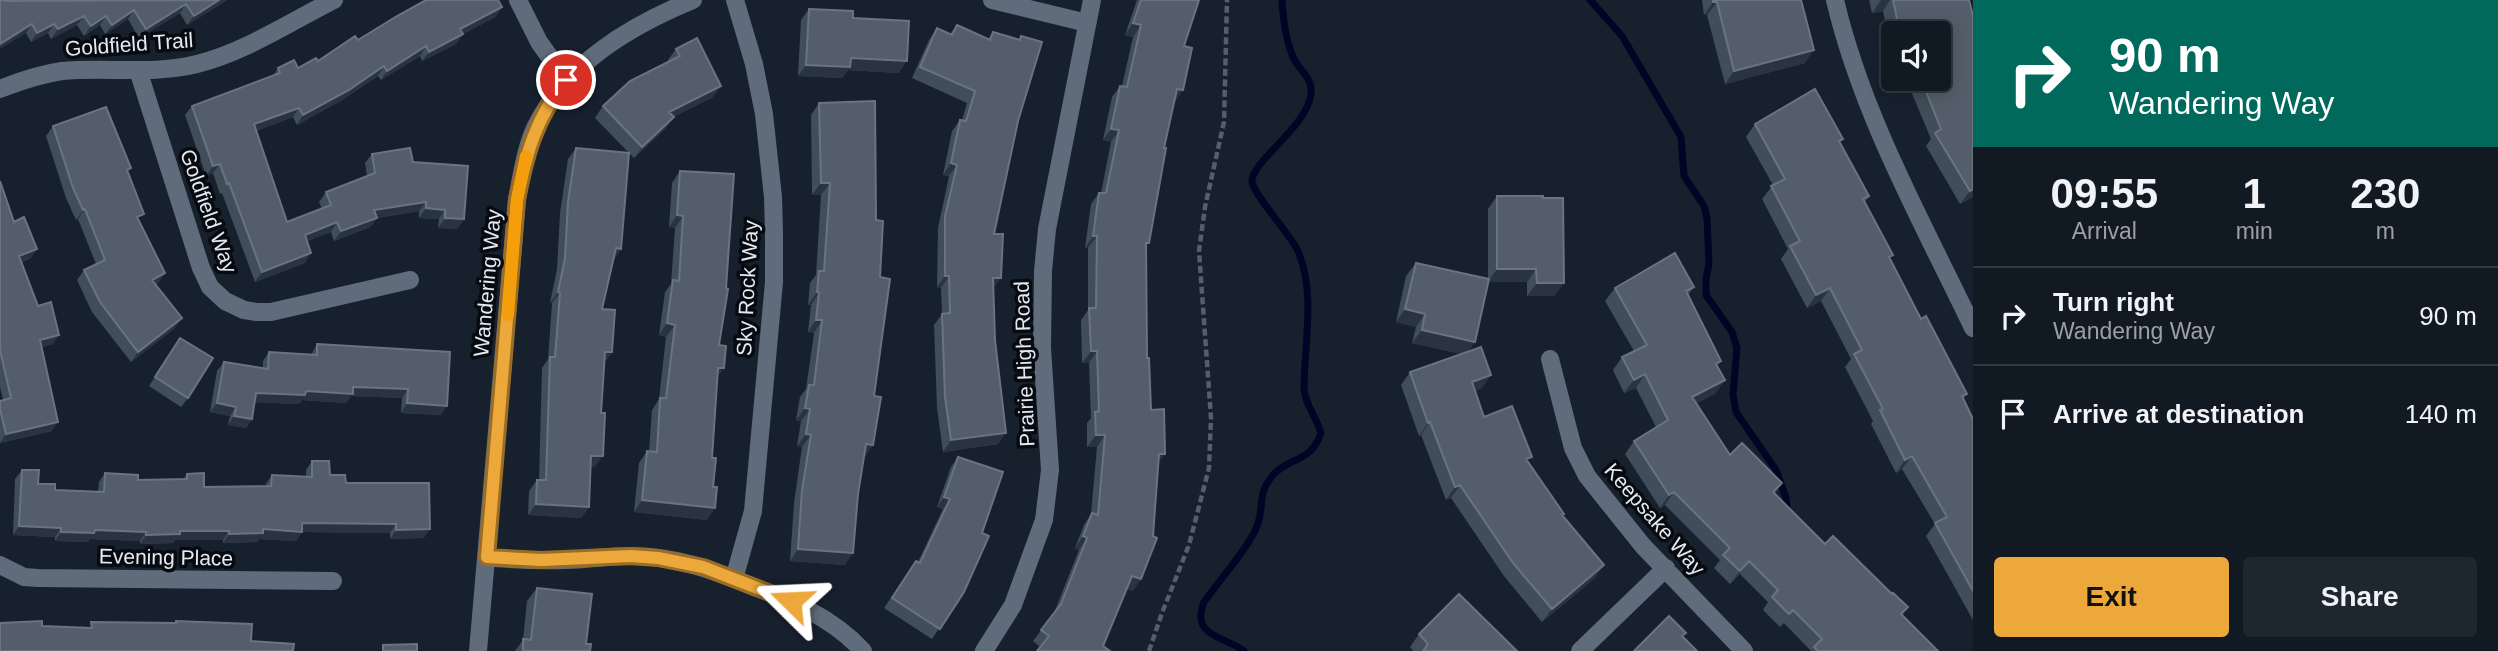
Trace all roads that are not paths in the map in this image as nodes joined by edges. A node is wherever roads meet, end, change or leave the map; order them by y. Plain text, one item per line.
1 (334, 0) edge
2 (518, 0) edge
3 (693, 0) edge
4 (735, 0) edge
5 (992, 0) edge
6 (1092, 0) edge
7 (1835, 0) edge
8 (1087, 23) junction
9 (138, 70) junction
10 (566, 80) junction
11 (0, 89) edge
12 (410, 281) dead end
13 (1973, 328) edge
14 (1550, 359) dead end
15 (487, 557) junction
16 (0, 565) edge
17 (1666, 568) junction
18 (734, 579) junction
19 (334, 581) dead end
20 (478, 651) edge
21 (863, 651) edge
22 (985, 651) edge
23 (1580, 651) edge
24 (1744, 651) edge

1 - 9 street, Goldfield Trail
2 - 10 street
3 - 10 street, Wandering Way
4 - 18 street, Sky Rock Way
5 - 8 street
6 - 8 street
7 - 13 street
8 - 22 street, Prairie High Road
9 - 11 street, Goldfield Trail
9 - 12 street, Goldfield Way
10 - 15 street, Wandering Way
14 - 17 street, Keepsake Way
15 - 18 street
15 - 20 street, Wandering Way
16 - 19 street, Evening Place
17 - 23 street
17 - 24 street, Keepsake Way
18 - 21 street

